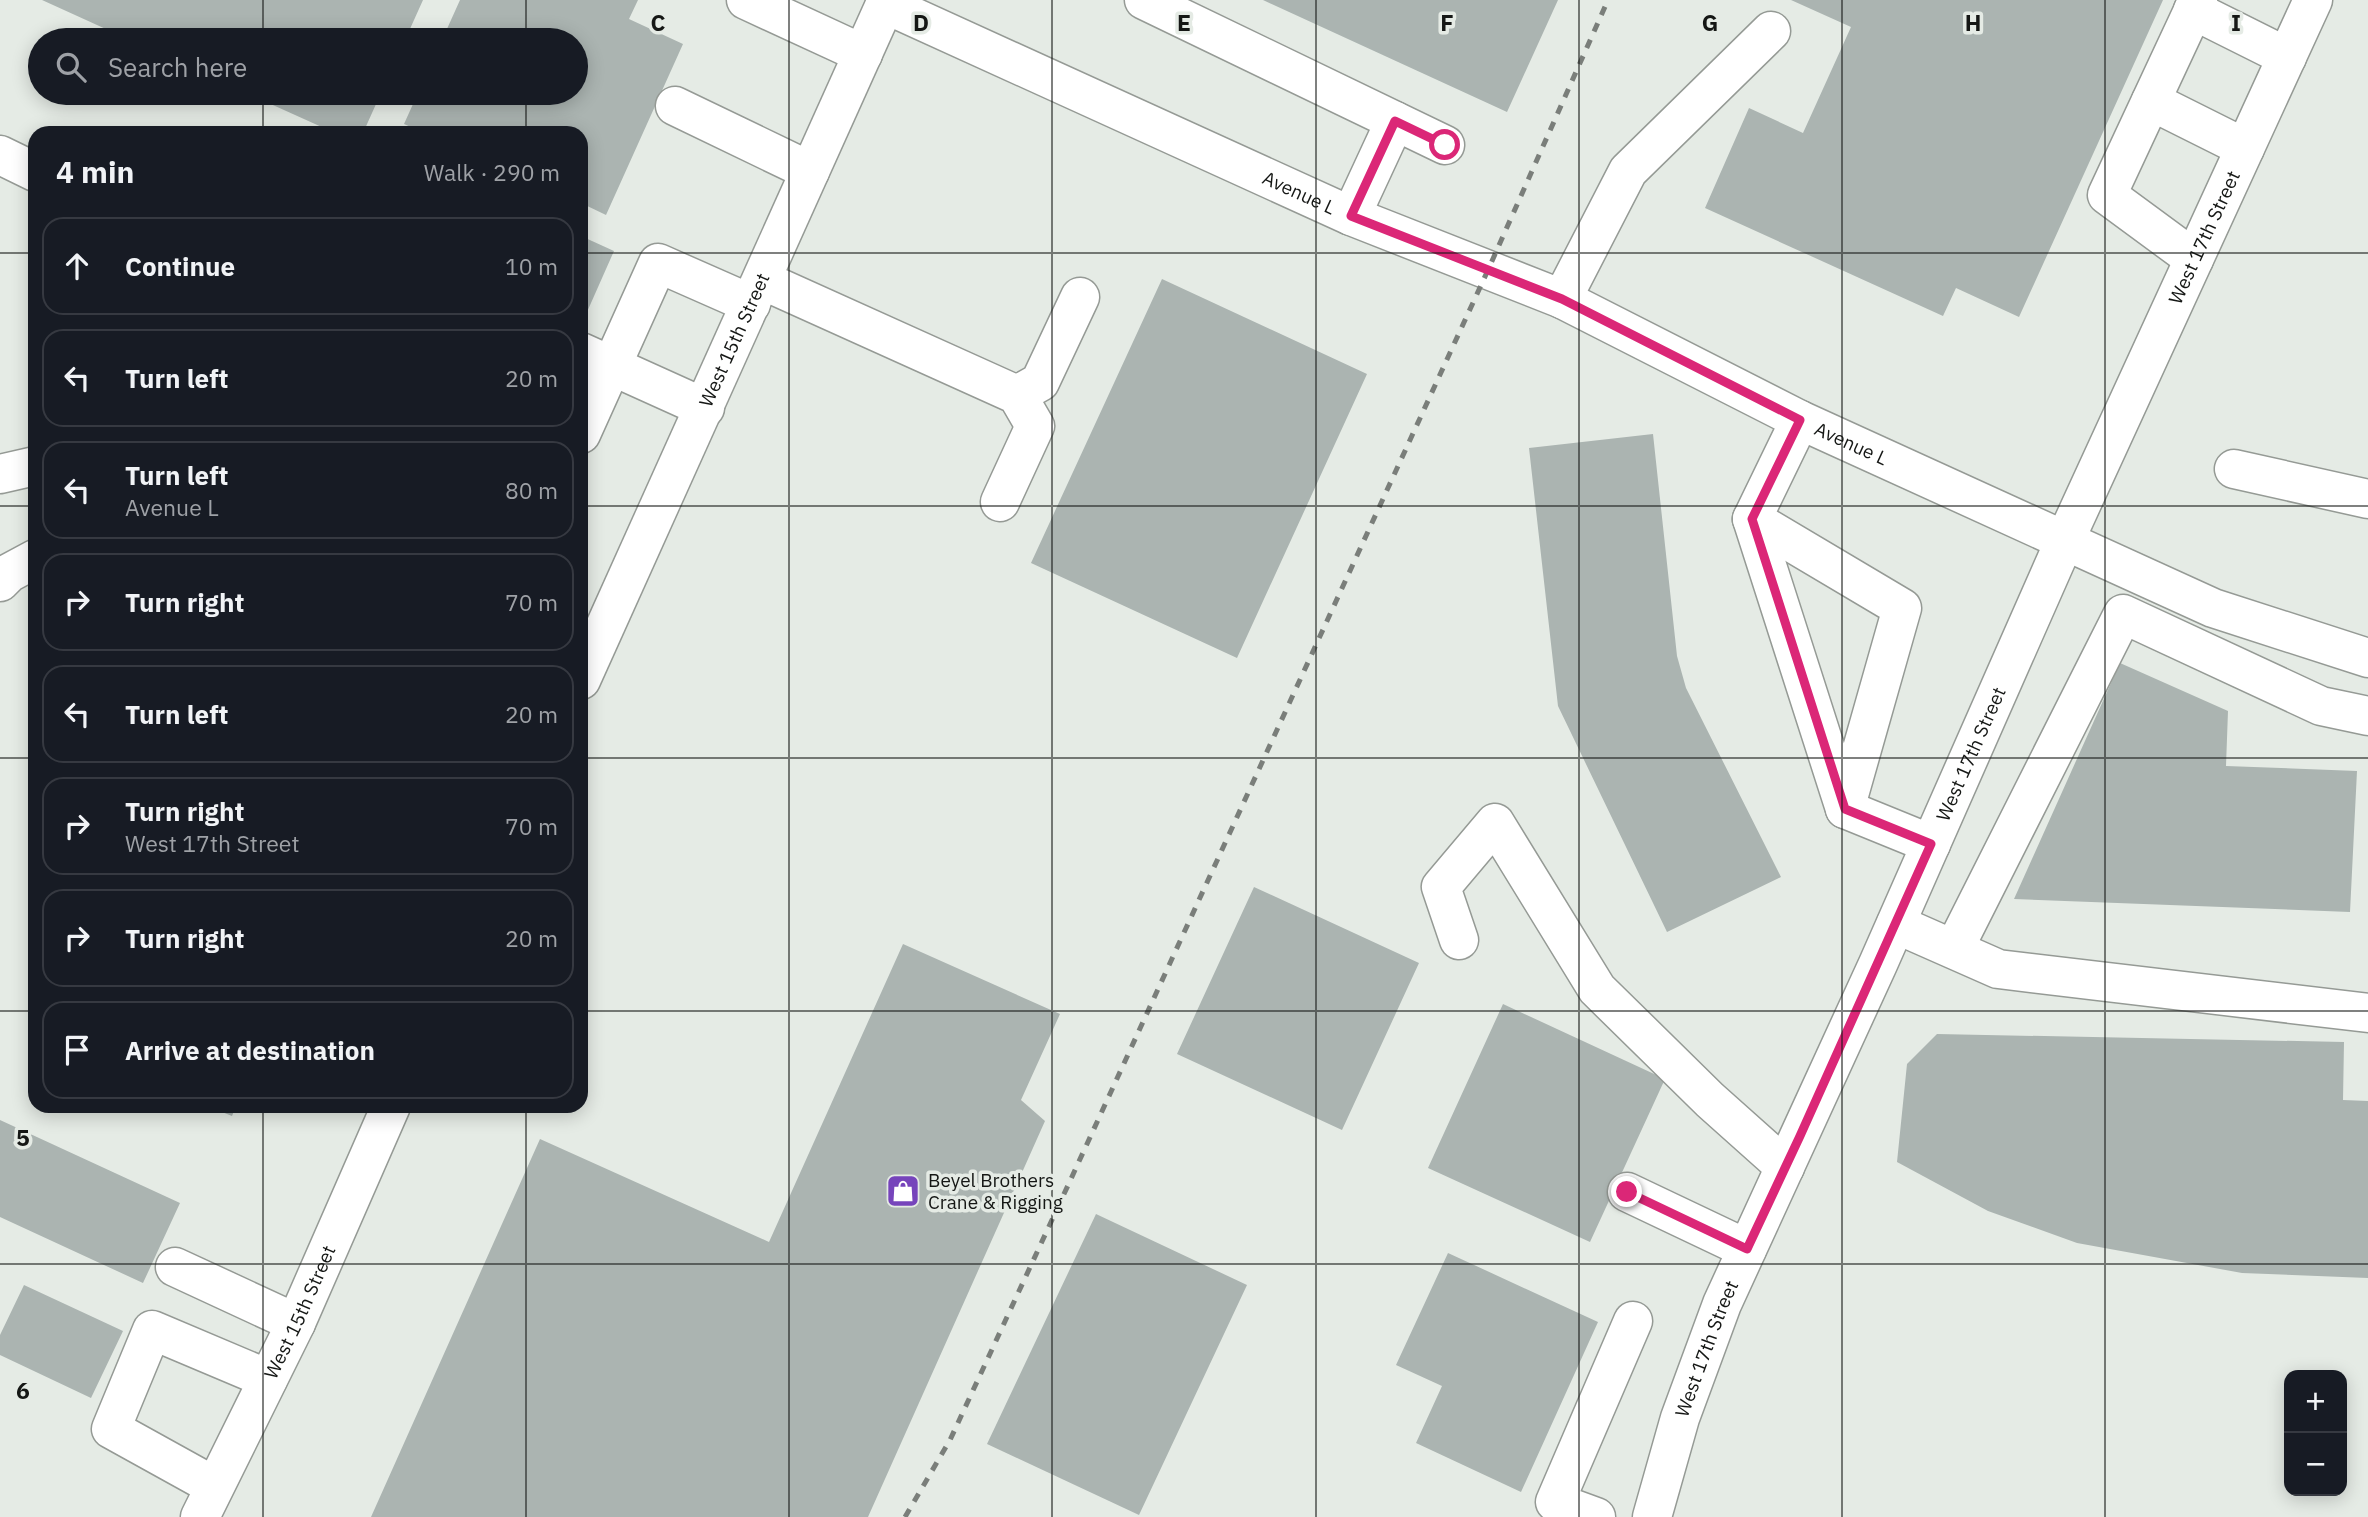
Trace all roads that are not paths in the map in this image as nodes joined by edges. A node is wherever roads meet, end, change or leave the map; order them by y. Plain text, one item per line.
1 (746, 0) edge
2 (1144, 0) edge
3 (2313, 0) edge
4 (886, 2) edge
5 (2195, 5) edge
6 (1771, 31) dead end
7 (863, 54) junction
8 (2287, 57) junction
9 (2151, 101) junction
10 (675, 106) dead end
11 (1395, 121) junction
12 (1445, 145) dead end
13 (2245, 148) junction
14 (0, 155) edge
15 (28, 169) edge
16 (810, 171) junction
17 (1351, 216) junction
18 (2194, 259) junction
19 (756, 292) junction
20 (1080, 297) dead end
21 (1562, 299) junction
22 (597, 358) edge
23 (1017, 395) junction
24 (588, 401) edge
25 (705, 408) junction
26 (1800, 420) junction
27 (28, 468) edge
28 (2234, 469) dead end
29 (0, 474) edge
30 (2368, 499) edge
31 (1000, 502) dead end
32 (1752, 519) junction
33 (2065, 541) junction
34 (28, 563) edge
35 (0, 582) edge
36 (2368, 658) edge
37 (588, 665) edge
38 (2368, 716) edge
39 (1845, 809) junction
40 (1931, 844) junction
41 (1896, 923) junction
42 (1459, 940) dead end
43 (1954, 949) junction
44 (2368, 1013) edge
45 (388, 1113) edge
46 (1785, 1167) junction
47 (1627, 1192) dead end
48 (1747, 1249) junction
49 (175, 1267) dead end
50 (1633, 1321) dead end
51 (296, 1323) junction
52 (268, 1379) junction
53 (207, 1501) edge
54 (1596, 1517) edge
55 (1652, 1517) edge

1 - 7 street
2 - 11 street
3 - 8 street, West 17th Street
4 - 7 street, West 15th Street
4 - 17 street, Avenue L
5 - 8 street
5 - 9 street
6 - 21 street
7 - 16 street, West 15th Street
8 - 13 street, West 17th Street
9 - 13 street
9 - 18 street
10 - 16 street
11 - 12 street
11 - 17 street
13 - 18 street, West 17th Street
14 - 15 street
16 - 19 street, West 15th Street
17 - 21 street, Avenue L
18 - 33 street, West 17th Street
19 - 22 street
19 - 23 street
19 - 25 street, West 15th Street
20 - 23 street
21 - 26 street, Avenue L
22 - 24 street
22 - 25 street
23 - 31 street
25 - 37 street, West 15th Street
26 - 32 street
26 - 33 street, Avenue L
27 - 29 street
28 - 30 street
32 - 39 street
32 - 39 street
33 - 36 street, Avenue L
33 - 40 street, West 17th Street
34 - 35 street
38 - 43 street
39 - 40 street
40 - 41 street, West 17th Street
41 - 43 street
41 - 46 street, West 17th Street
42 - 46 street
43 - 44 street
45 - 51 street, West 15th Street
46 - 48 street, West 17th Street
47 - 48 street
48 - 55 street, West 17th Street
49 - 51 street
50 - 54 street
51 - 52 street, West 15th Street
52 - 53 street, West 15th Street
52 - 53 street

